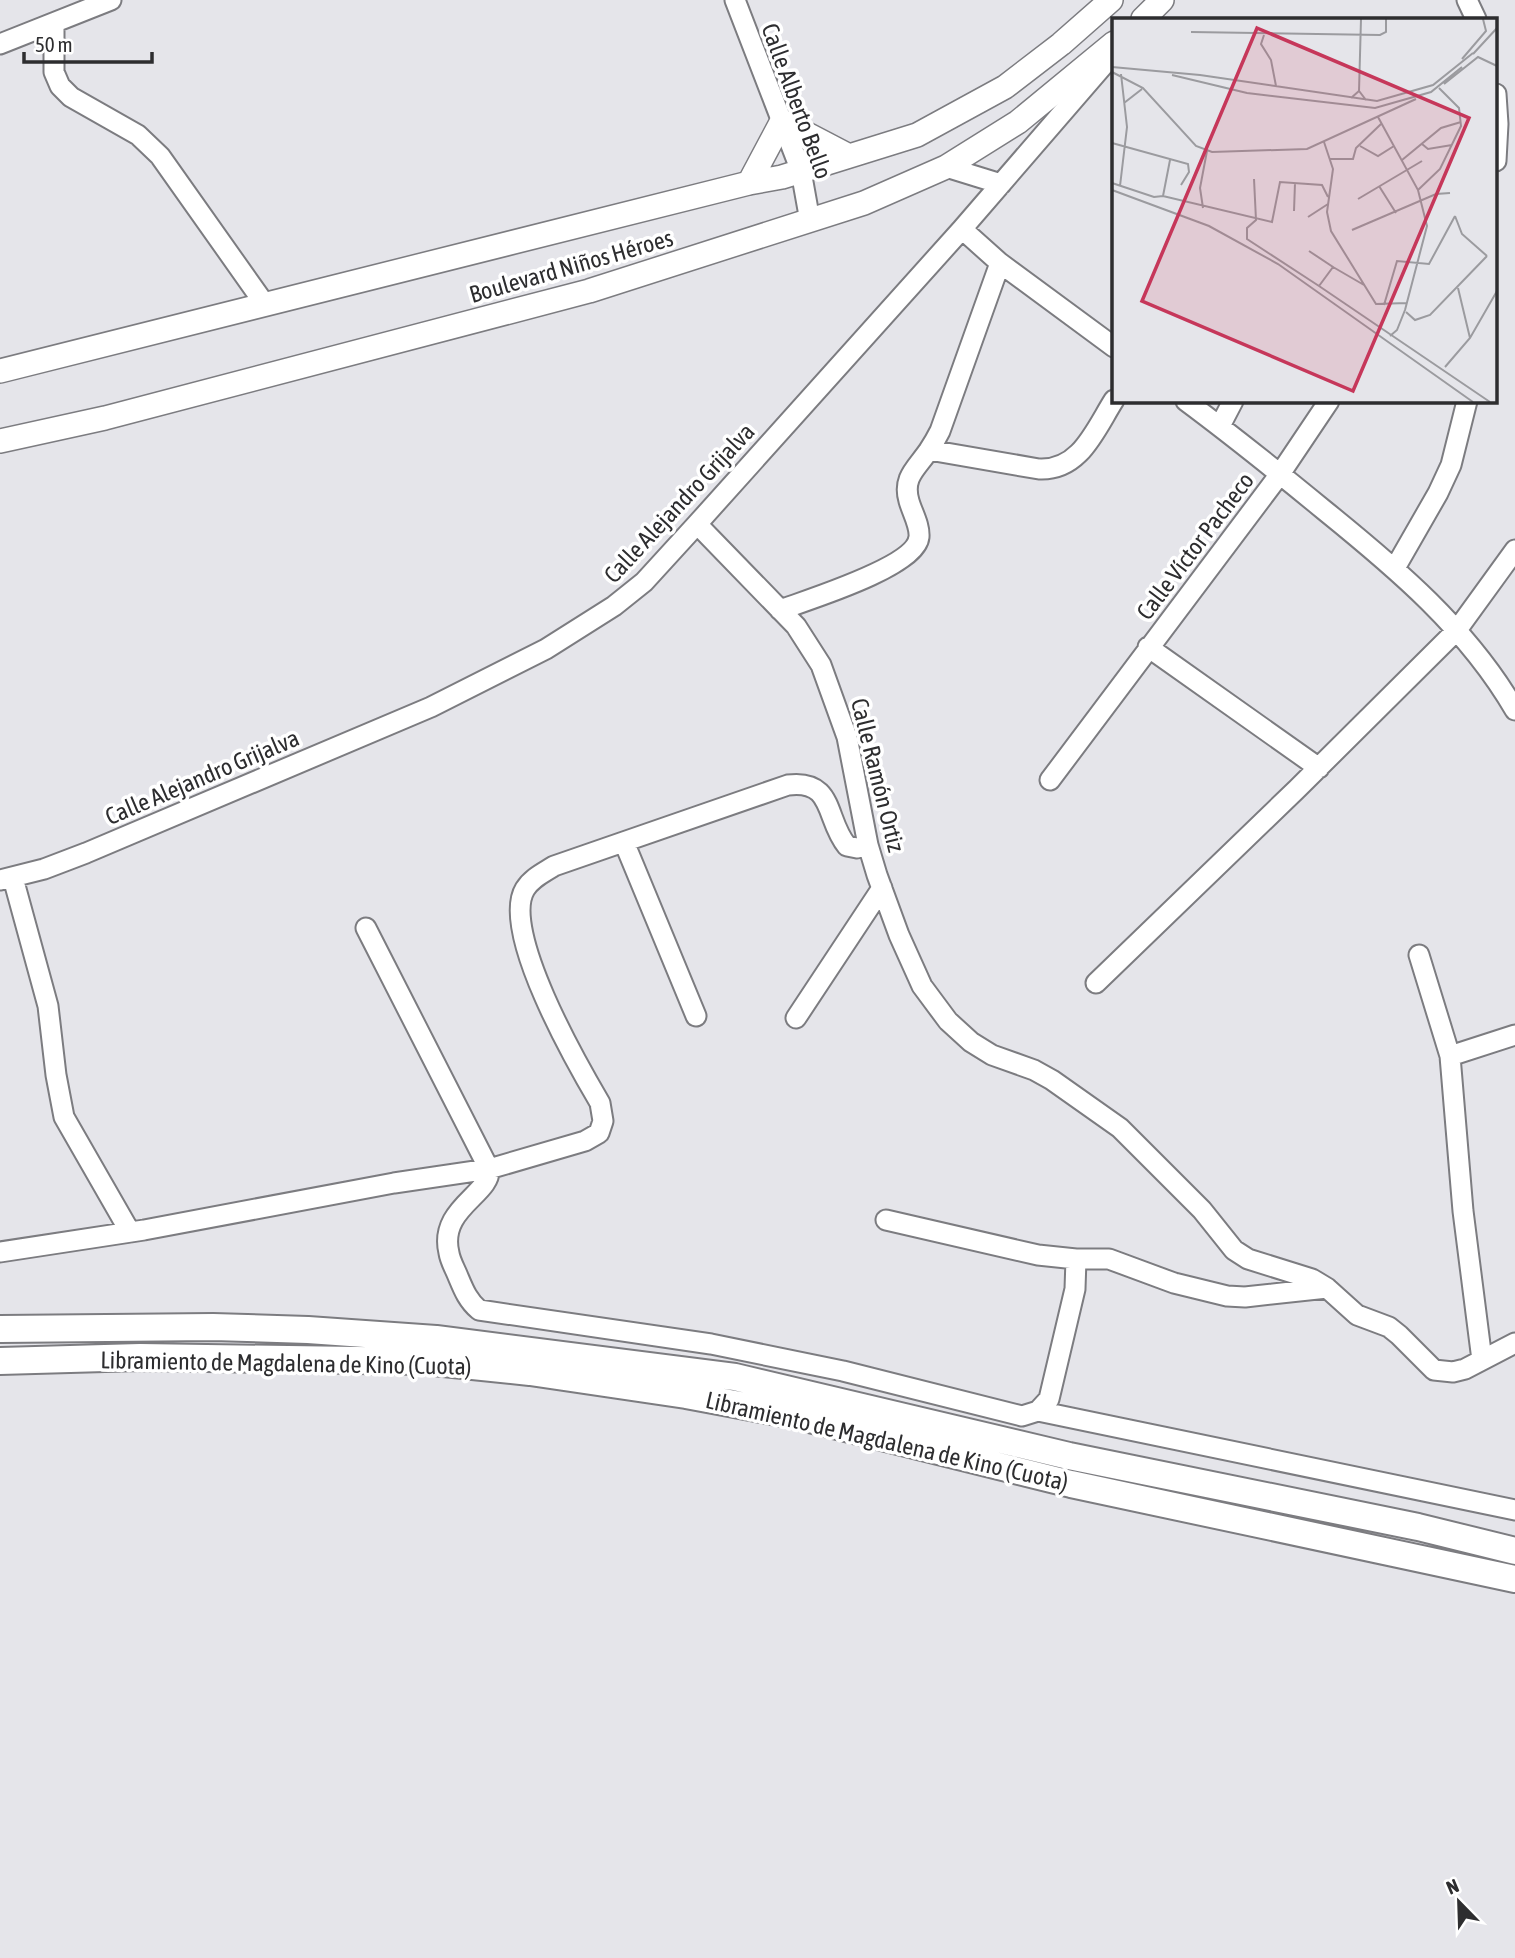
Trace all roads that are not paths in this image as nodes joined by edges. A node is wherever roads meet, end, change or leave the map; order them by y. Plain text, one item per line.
1 (111, 0) edge
2 (735, 0) edge
3 (1111, 0) edge
4 (1162, 0) edge
5 (1467, 0) edge
6 (80, 7) edge
7 (1145, 18) edge
8 (1476, 18) edge
9 (54, 23) junction
10 (0, 44) edge
11 (1112, 45) edge
12 (1112, 55) edge
13 (782, 121) junction
14 (849, 156) junction
15 (946, 167) junction
16 (801, 171) junction
17 (749, 183) junction
18 (1001, 184) junction
19 (810, 221) junction
20 (962, 229) junction
21 (1000, 263) junction
22 (264, 303) junction
23 (1112, 346) edge
24 (0, 371) edge
25 (1113, 402) edge
26 (1187, 402) edge
27 (1232, 402) edge
28 (1328, 402) edge
29 (1468, 402) edge
30 (1220, 426) junction
31 (0, 441) edge
32 (929, 450) junction
33 (1280, 474) junction
34 (697, 524) junction
35 (1515, 551) edge
36 (1395, 568) junction
37 (780, 610) junction
38 (1457, 630) junction
39 (1148, 647) junction
40 (1515, 710) edge
41 (1319, 768) junction
42 (1050, 780) dead end
43 (624, 842) junction
44 (868, 845) junction
45 (6, 879) edge
46 (882, 888) junction
47 (366, 928) dead end
48 (1419, 955) dead end
49 (1097, 983) dead end
50 (696, 1016) dead end
51 (796, 1018) dead end
52 (1515, 1035) edge
53 (1450, 1056) junction
54 (489, 1169) junction
55 (886, 1220) dead end
56 (130, 1232) junction
57 (0, 1252) edge
58 (1076, 1259) junction
59 (1327, 1288) junction
60 (0, 1329) edge
61 (1515, 1343) edge
62 (1482, 1360) junction
63 (0, 1361) edge
64 (1038, 1411) junction
65 (1515, 1510) edge
66 (1515, 1551) edge
67 (1515, 1579) edge

1 - 6 street
2 - 13 street, Calle Alberto Bello
3 - 14 main road, Boulevard Niños Héroes
4 - 7 main road
5 - 8 street
6 - 9 street
9 - 10 street
9 - 22 street
11 - 15 main road, Boulevard Niños Héroes
12 - 18 street, Calle Alejandro Grijalva
13 - 14 main road
13 - 16 street, Calle Alberto Bello
13 - 17 main road
14 - 16 main road, Boulevard Niños Héroes
15 - 18 street
15 - 19 main road, Boulevard Niños Héroes
16 - 17 main road, Boulevard Niños Héroes
16 - 19 street, Calle Alberto Bello
17 - 22 main road, Boulevard Niños Héroes
18 - 20 street, Calle Alejandro Grijalva
19 - 31 main road, Boulevard Niños Héroes
20 - 21 street
20 - 34 street, Calle Alejandro Grijalva
21 - 23 street
21 - 32 street
22 - 24 main road, Boulevard Niños Héroes
25 - 32 street
26 - 30 street
27 - 30 street
28 - 33 street, Calle Víctor Pacheco
29 - 36 street
30 - 33 street
32 - 37 street
33 - 36 street
33 - 39 street, Calle Víctor Pacheco
34 - 37 street, Calle Ramón Ortiz
34 - 45 street, Calle Alejandro Grijalva
35 - 38 street
36 - 38 street
37 - 44 street, Calle Ramón Ortiz
38 - 40 street
38 - 41 street
39 - 41 street
39 - 42 street, Calle Víctor Pacheco
41 - 49 street
43 - 44 street
43 - 50 street
43 - 54 street
44 - 46 street, Calle Ramón Ortiz
45 - 56 street
46 - 51 street, Calle Ramón Ortiz
46 - 59 street
47 - 54 street
48 - 53 street
52 - 53 street
53 - 62 street
54 - 56 street
54 - 64 street
55 - 58 street
56 - 57 street
58 - 59 street
58 - 64 street
59 - 62 street
60 - 66 highway, Libramiento de Magdalena de Kino (Cuota)
61 - 62 street
63 - 67 highway, Libramiento de Magdalena de Kino (Cuota)
64 - 65 street

